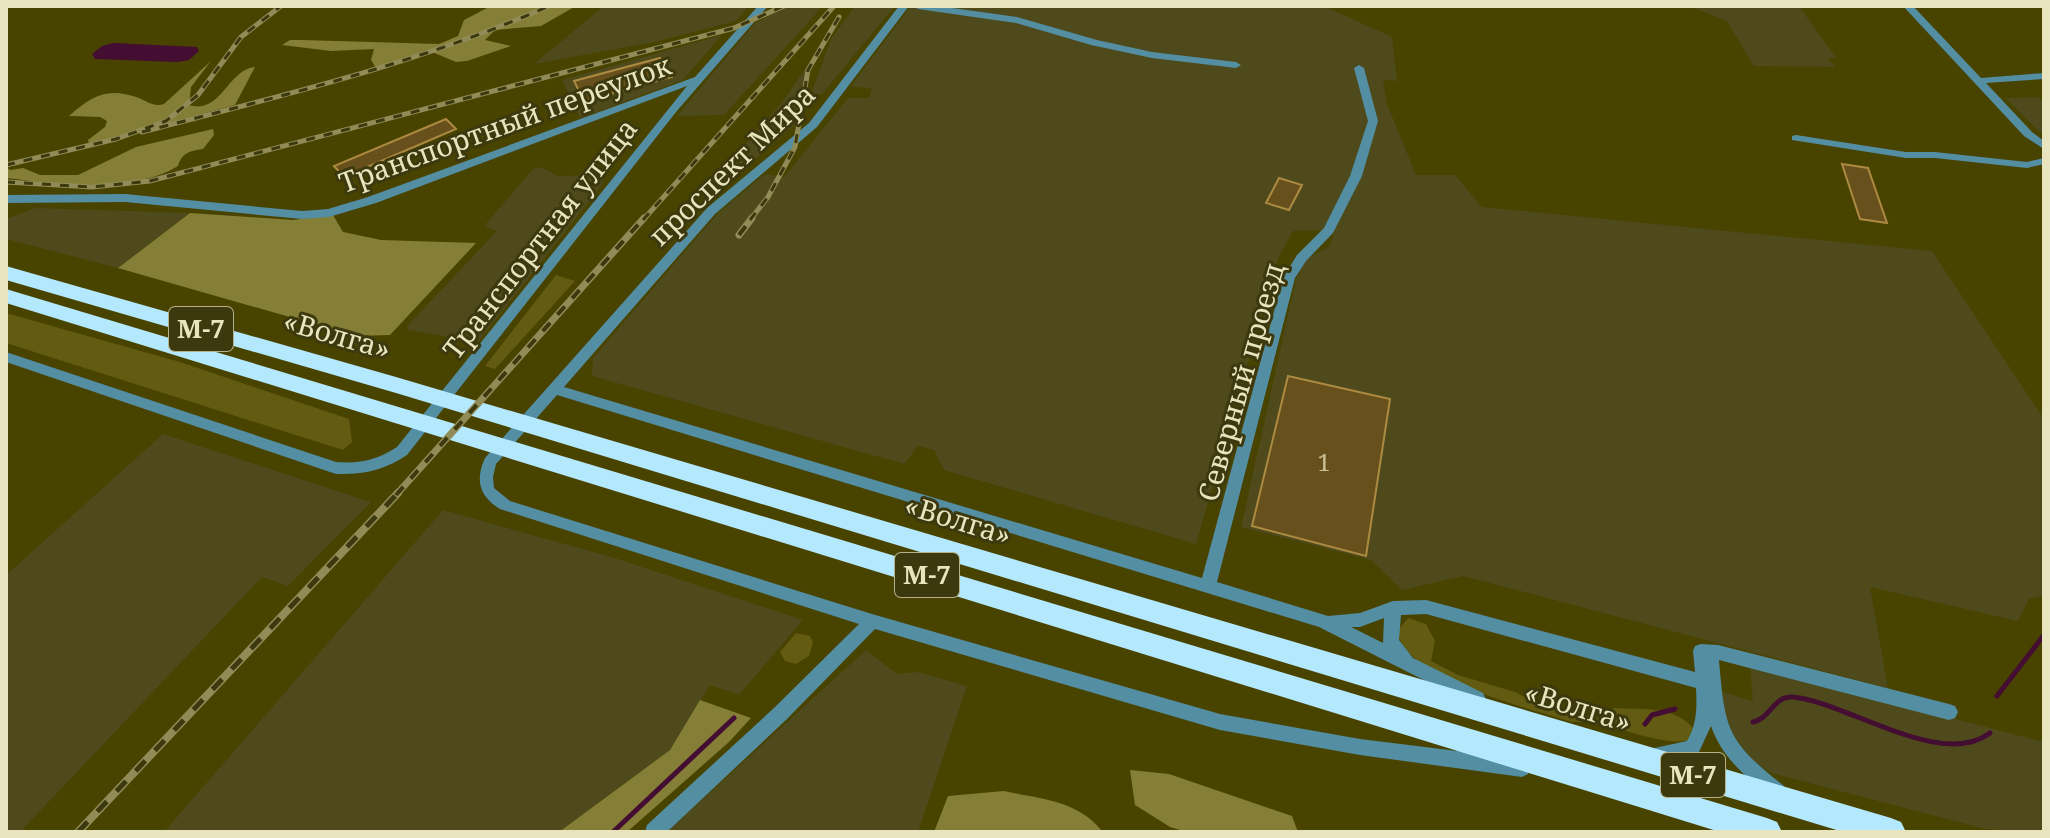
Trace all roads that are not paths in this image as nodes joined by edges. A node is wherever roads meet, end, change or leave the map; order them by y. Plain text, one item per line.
1 (763, 6) edge
2 (904, 6) edge
3 (918, 6) edge
4 (1908, 6) edge
5 (1236, 65) dead end
6 (1359, 68) dead end
7 (2044, 76) edge
8 (698, 78) junction
9 (1977, 81) junction
10 (647, 98) junction
11 (630, 104) junction
12 (675, 106) junction
13 (1796, 138) dead end
14 (2044, 146) edge
15 (2044, 161) edge
16 (40, 197) junction
17 (6, 199) edge
18 (6, 206) edge
19 (6, 273) edge
20 (6, 296) edge
21 (6, 357) edge
22 (554, 389) junction
23 (1208, 585) junction
24 (1393, 608) junction
25 (872, 621) junction
26 (1323, 621) junction
27 (1706, 651) junction
28 (1414, 668) junction
29 (1703, 682) junction
30 (1949, 712) dead end
31 (1539, 729) junction
32 (1638, 759) junction
33 (1590, 777) junction
34 (1798, 806) junction
35 (654, 832) edge
36 (1767, 832) edge
37 (1891, 832) edge

1 - 8 street, Транспортная улица
2 - 22 street, проспект Мира
3 - 5 street
4 - 9 street
6 - 23 street, Северный проезд
7 - 9 street
8 - 10 street, Транспортный переулок
8 - 12 street, Транспортная улица
9 - 14 street
10 - 11 street, Транспортный переулок
10 - 12 street
11 - 12 street
11 - 16 street, Транспортный переулок
12 - 21 street, Транспортная улица
13 - 15 street
16 - 17 street
16 - 18 street
19 - 31 highway, «Волга» / М-7
20 - 33 highway, «Волга» / М-7
22 - 23 street
22 - 25 street, проспект Мира
23 - 26 street
24 - 26 street
24 - 28 street
24 - 29 street
25 - 33 street, проспект Мира
25 - 35 street
26 - 28 street
27 - 29 street
27 - 30 street
27 - 34 street
28 - 31 street
29 - 32 street
31 - 32 highway, «Волга» / М-7
32 - 34 highway, «Волга» / М-7
33 - 36 highway, «Волга» / М-7
34 - 37 highway, «Волга» / М-7

